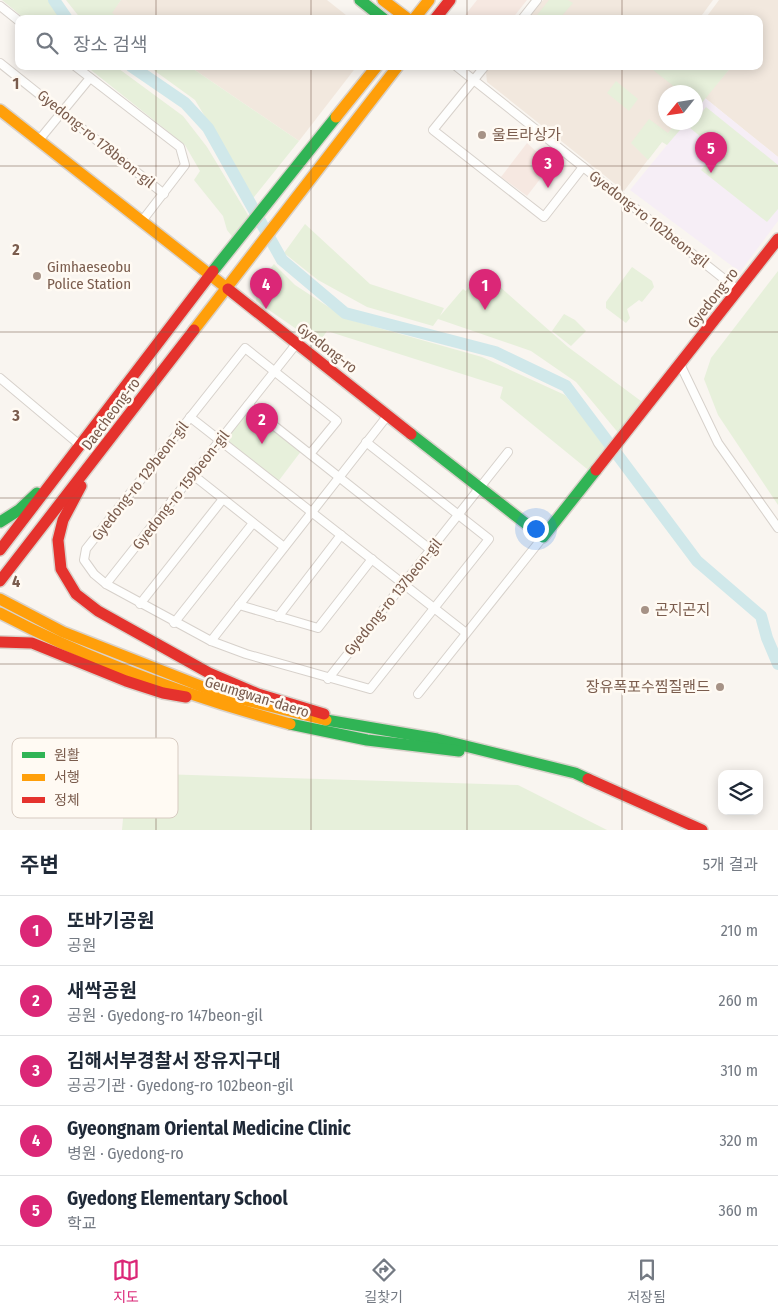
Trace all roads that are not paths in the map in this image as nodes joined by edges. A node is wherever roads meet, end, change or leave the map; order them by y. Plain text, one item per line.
1 (360, 0) edge
2 (383, 0) edge
3 (429, 0) edge
4 (450, 0) edge
5 (537, 0) edge
6 (0, 6) edge
7 (379, 15) edge
8 (403, 15) edge
9 (417, 15) edge
10 (438, 15) edge
11 (525, 15) edge
12 (15, 19) edge
13 (0, 63) edge
14 (80, 70) edge
15 (374, 70) edge
16 (395, 70) edge
17 (461, 70) edge
18 (482, 70) edge
19 (90, 78) junction
20 (474, 80) junction
21 (0, 110) edge
22 (62, 112) junction
23 (39, 140) junction
24 (583, 166) junction
25 (164, 194) junction
26 (142, 222) junction
27 (778, 239) edge
28 (210, 275) junction
29 (226, 287) junction
30 (738, 290) junction
31 (296, 343) junction
32 (680, 364) junction
33 (274, 371) junction
34 (0, 378) edge
35 (248, 405) junction
36 (388, 415) junction
37 (190, 417) junction
38 (220, 440) junction
39 (366, 442) junction
40 (79, 449) junction
41 (508, 452) dead end
42 (310, 454) junction
43 (94, 462) junction
44 (193, 475) junction
45 (339, 477) junction
46 (480, 488) junction
47 (223, 499) junction
48 (312, 512) junction
49 (458, 515) junction
50 (0, 522) edge
51 (253, 523) junction
52 (778, 528) edge
53 (341, 536) junction
54 (543, 537) junction
55 (284, 547) junction
56 (0, 550) edge
57 (431, 550) junction
58 (372, 560) junction
59 (0, 581) edge
60 (106, 584) junction
61 (403, 584) junction
62 (2, 600) edge
63 (140, 604) junction
64 (239, 605) junction
65 (433, 608) junction
66 (0, 613) edge
67 (278, 617) junction
68 (174, 623) junction
69 (466, 633) junction
70 (211, 640) junction
71 (0, 642) edge
72 (328, 679) junction
73 (418, 694) dead end
74 (218, 702) junction
75 (376, 729) junction
76 (520, 758) junction
77 (702, 830) edge

1 - 7 main road
2 - 8 main road
3 - 9 main road
4 - 10 main road
5 - 11 street
6 - 12 street
13 - 22 street, Gyedong-ro 178beon-gil
14 - 19 street
15 - 28 main road, Daecheong-ro
16 - 29 main road, Daecheong-ro
17 - 20 street, Gyedong-ro 102beon-gil
18 - 20 street
19 - 22 street
19 - 25 street
20 - 24 street, Gyedong-ro 102beon-gil
20 - 24 street, Gyedong-ro 102beon-gil
21 - 23 main road, Gyedong-ro
22 - 23 street
22 - 25 street, Gyedong-ro 178beon-gil
23 - 26 main road, Gyedong-ro
24 - 30 street, Gyedong-ro 102beon-gil
25 - 26 street, Gyedong-ro 178beon-gil
26 - 28 main road, Gyedong-ro
27 - 30 main road, Gyedong-ro
28 - 29 main road, Gyedong-ro
28 - 40 main road, Daecheong-ro
29 - 31 main road, Gyedong-ro
29 - 43 main road, Daecheong-ro
30 - 32 main road, Gyedong-ro
31 - 33 street, Gyedong-ro 159beon-gil
31 - 36 main road, Gyedong-ro
32 - 52 street
32 - 54 main road, Gyedong-ro
33 - 35 street, Gyedong-ro 159beon-gil
33 - 37 street
33 - 42 street
34 - 40 street
35 - 38 street, Gyedong-ro 159beon-gil
35 - 42 street
36 - 39 street
36 - 46 main road, Gyedong-ro
37 - 38 street
37 - 60 street, Gyedong-ro 129beon-gil
38 - 44 street, Gyedong-ro 159beon-gil
38 - 48 street
39 - 45 street
39 - 49 street
40 - 50 main road
40 - 56 main road, Daecheong-ro
41 - 46 street, Gyedong-ro 137beon-gil
42 - 45 street
43 - 59 main road, Daecheong-ro
43 - 75 main road
44 - 47 street
44 - 60 street, Gyedong-ro 159beon-gil
45 - 48 street
45 - 57 street
46 - 49 street, Gyedong-ro 137beon-gil
46 - 54 main road, Gyedong-ro
47 - 51 street
47 - 63 street
48 - 53 street
48 - 55 street
49 - 57 street, Gyedong-ro 137beon-gil
49 - 65 street
51 - 55 street
51 - 68 street
53 - 58 street
53 - 67 street
54 - 69 street
55 - 64 street
57 - 61 street, Gyedong-ro 137beon-gil
58 - 61 street
58 - 67 street
60 - 63 street, Gyedong-ro 129beon-gil
61 - 65 street
61 - 72 street, Gyedong-ro 137beon-gil
62 - 75 main road, Geumgwan-daero
63 - 68 street, Gyedong-ro 129beon-gil
64 - 67 street
64 - 70 street
65 - 69 street
65 - 72 street, Gyedong-ro 129beon-gil
66 - 74 main road, Geumgwan-daero
68 - 70 street, Gyedong-ro 129beon-gil
69 - 73 street
70 - 72 street, Gyedong-ro 129beon-gil
71 - 74 main road
74 - 76 main road, Geumgwan-daero
75 - 76 main road, Geumgwan-daero
76 - 77 main road, Geumgwan-daero

